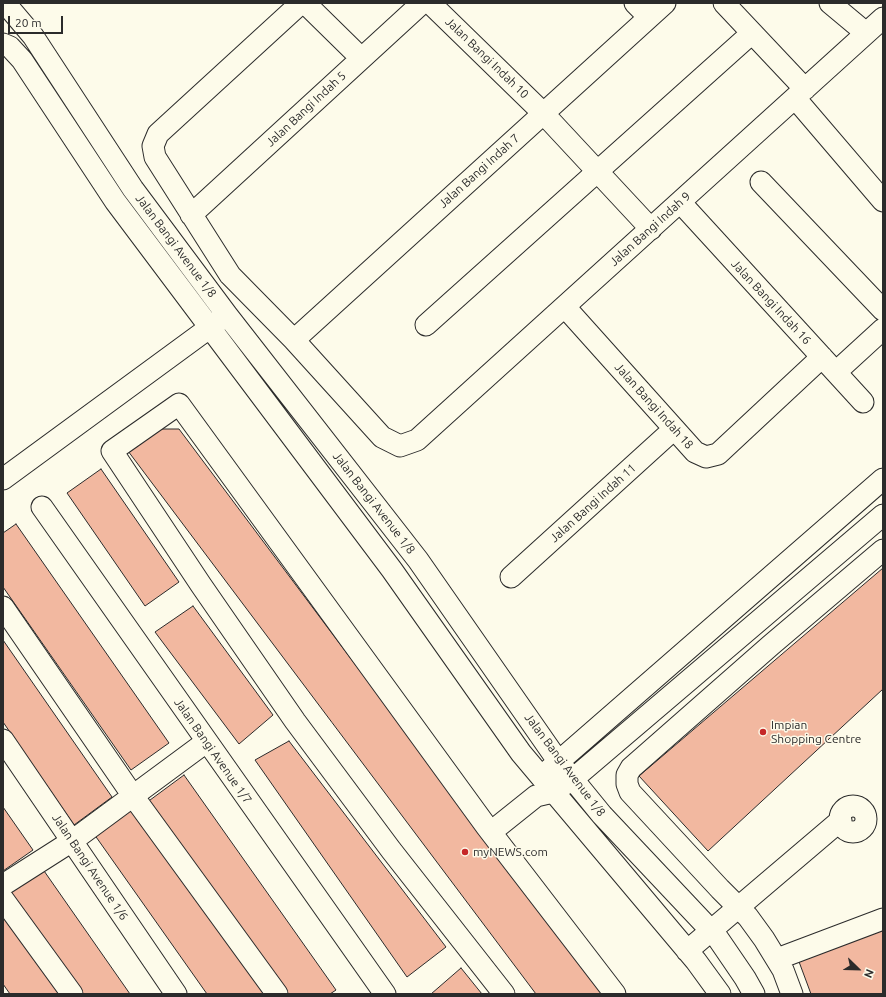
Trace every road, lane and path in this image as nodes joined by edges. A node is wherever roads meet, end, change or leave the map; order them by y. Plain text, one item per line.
1 (5, 3) edge
2 (301, 3) edge
3 (305, 3) edge
4 (422, 3) edge
5 (430, 3) edge
6 (665, 3) edge
7 (724, 3) edge
8 (830, 3) edge
9 (642, 10) edge
10 (883, 18) edge
11 (752, 33) junction
12 (866, 33) junction
13 (3, 44) edge
14 (361, 58) junction
15 (800, 93) junction
16 (543, 113) junction
17 (597, 171) junction
18 (761, 182) dead end
19 (883, 201) edge
20 (680, 202) junction
21 (191, 215) junction
22 (651, 229) junction
23 (565, 306) junction
24 (883, 310) edge
25 (227, 314) junction
26 (426, 325) dead end
27 (210, 327) junction
28 (883, 329) edge
29 (294, 340) junction
30 (829, 364) junction
31 (863, 402) dead end
32 (674, 429) junction
33 (3, 479) edge
34 (883, 479) edge
35 (42, 507) dead end
36 (883, 515) edge
37 (883, 550) edge
38 (511, 577) dead end
39 (3, 607) edge
40 (3, 740) edge
41 (206, 742) junction
42 (558, 761) junction
43 (573, 779) junction
44 (544, 788) junction
45 (133, 796) junction
46 (844, 825) dead end
47 (491, 832) junction
48 (72, 841) junction
49 (3, 885) edge
50 (3, 899) edge
51 (743, 912) junction
52 (883, 919) edge
53 (716, 936) junction
54 (691, 956) junction
55 (777, 960) junction
56 (380, 992) edge
57 (72, 994) edge
58 (176, 994) edge
59 (277, 994) edge
60 (504, 994) edge
61 (614, 994) edge
62 (720, 994) edge
63 (754, 994) edge
64 (792, 994) edge

1 - 25 street, Jalan Bangi Avenue 1/8
2 - 21 street
3 - 14 street
4 - 14 street, Jalan Bangi Indah 5
5 - 16 street, Jalan Bangi Indah 10
6 - 9 street, Jalan Bangi Indah 7
7 - 11 street
8 - 12 street
9 - 16 street, Jalan Bangi Indah 7
10 - 12 street, Jalan Bangi Indah 9
11 - 15 street
11 - 17 street
12 - 15 street, Jalan Bangi Indah 9
13 - 27 street, Jalan Bangi Avenue 1/8
14 - 21 street, Jalan Bangi Indah 5
15 - 19 street
15 - 20 street, Jalan Bangi Indah 9
16 - 17 street, Jalan Bangi Indah 10
16 - 29 street, Jalan Bangi Indah 7
17 - 22 street, Jalan Bangi Indah 10
17 - 26 street
18 - 24 street
20 - 22 street, Jalan Bangi Indah 9
20 - 30 street, Jalan Bangi Indah 16
21 - 29 street
22 - 23 street, Jalan Bangi Indah 9
23 - 29 street, Jalan Bangi Indah 9
23 - 32 street, Jalan Bangi Indah 18
25 - 27 street
25 - 42 street, Jalan Bangi Avenue 1/8
27 - 33 street
27 - 44 street, Jalan Bangi Avenue 1/8
28 - 30 street, Jalan Bangi Indah 18
30 - 31 street, Jalan Bangi Indah 16
30 - 32 street, Jalan Bangi Indah 18
32 - 38 street, Jalan Bangi Indah 11
34 - 42 street
35 - 41 street, Jalan Bangi Avenue 1/7
36 - 43 street
37 - 51 street
39 - 45 street
40 - 48 street, Jalan Bangi Avenue 1/6
41 - 45 street
41 - 56 street, Jalan Bangi Avenue 1/7
42 - 43 street, Jalan Bangi Avenue 1/8
42 - 44 street
43 - 44 street
43 - 53 street, Jalan Bangi Avenue 1/8
44 - 47 street
44 - 54 street, Jalan Bangi Avenue 1/8
45 - 48 street
45 - 59 street
46 - 51 street
47 - 60 street
47 - 61 street
48 - 49 street
48 - 58 street, Jalan Bangi Avenue 1/6
50 - 57 street
51 - 53 street
51 - 55 street
52 - 55 street
53 - 54 street
53 - 63 street, Jalan Bangi Avenue 1/8
54 - 62 street, Jalan Bangi Avenue 1/8
55 - 64 street

